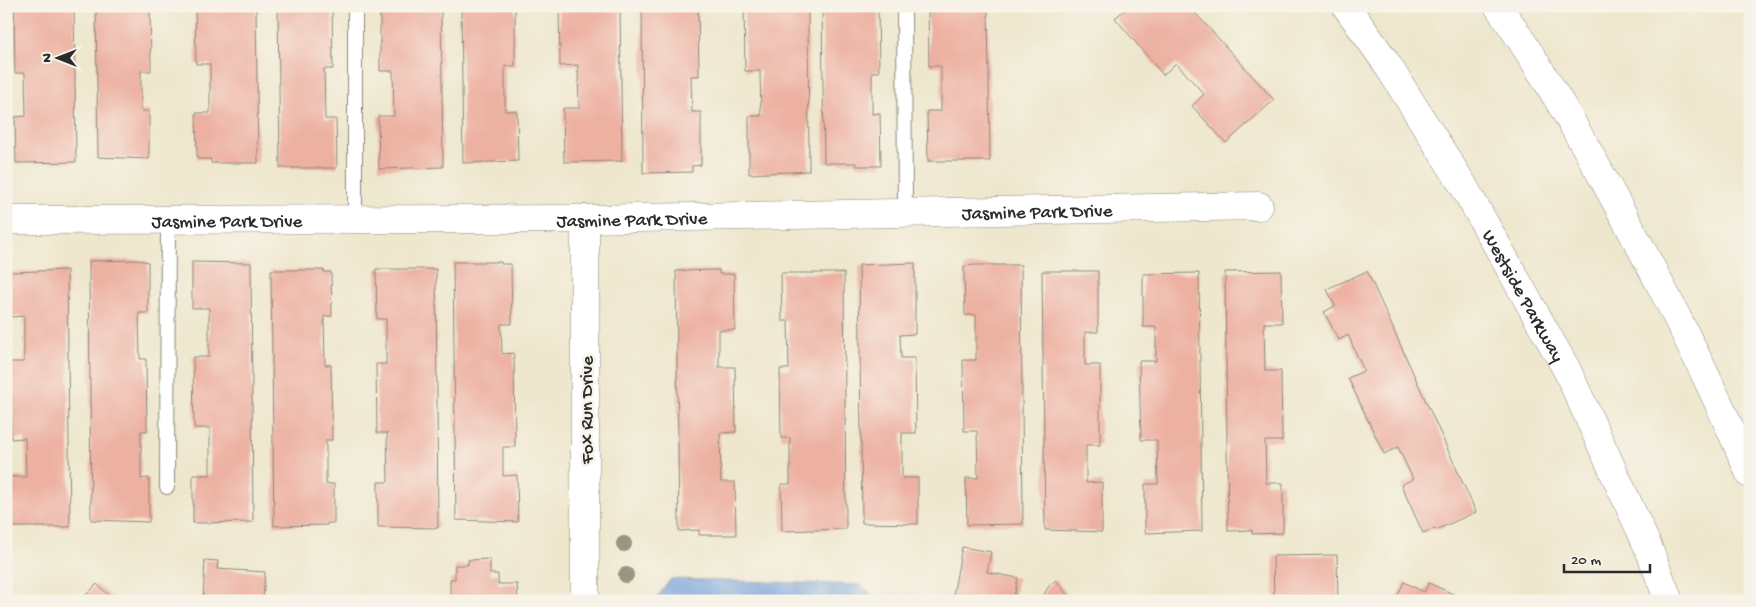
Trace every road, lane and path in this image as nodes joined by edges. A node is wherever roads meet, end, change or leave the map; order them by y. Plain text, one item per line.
1 (355, 6) edge
2 (904, 6) edge
3 (1346, 6) edge
4 (1498, 6) edge
5 (1259, 206) dead end
6 (904, 213) junction
7 (355, 219) junction
8 (585, 219) junction
9 (6, 220) edge
10 (168, 220) junction
11 (1750, 474) edge
12 (167, 487) dead end
13 (585, 601) edge
14 (1668, 601) edge

1 - 7 lane
2 - 6 lane
3 - 14 main road, Westside Parkway
4 - 11 main road
5 - 6 main road, Jasmine Park Drive
6 - 8 main road, Jasmine Park Drive
7 - 8 main road, Jasmine Park Drive
7 - 10 main road, Jasmine Park Drive
8 - 13 main road, Fox Run Drive
9 - 10 main road, Jasmine Park Drive
10 - 12 lane

